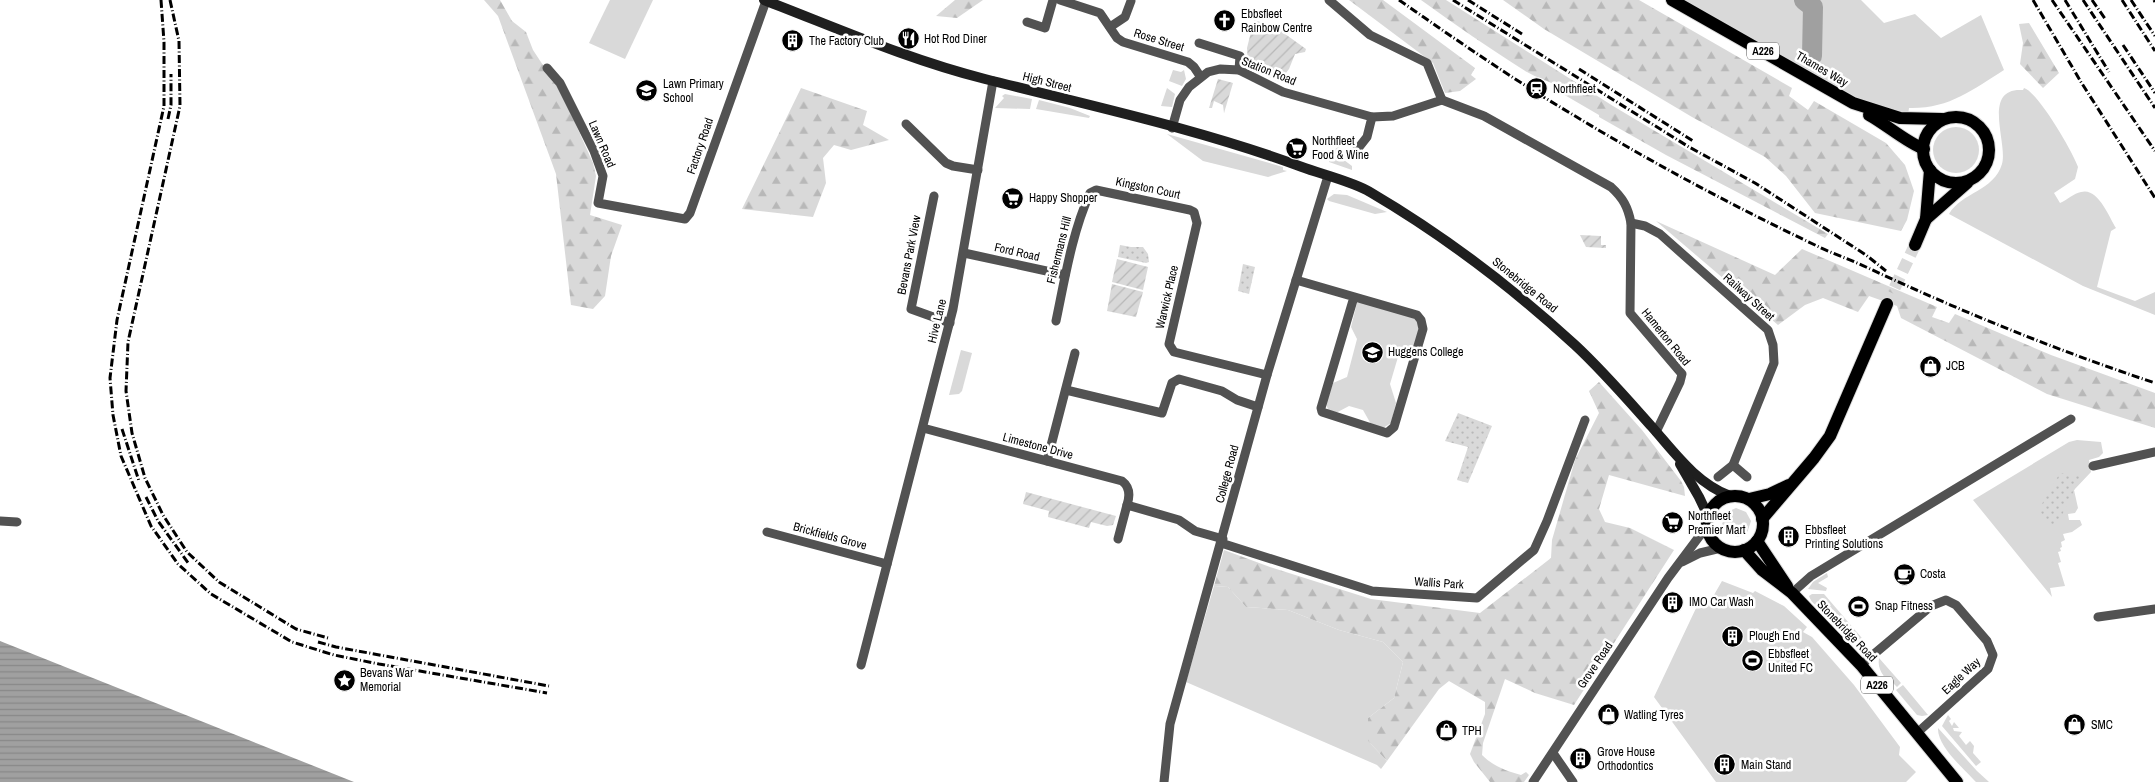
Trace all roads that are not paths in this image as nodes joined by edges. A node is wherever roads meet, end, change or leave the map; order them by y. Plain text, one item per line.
1 (765, 0) edge
2 (1053, 0) edge
3 (1060, 0) edge
4 (1329, 0) edge
5 (1672, 0) edge
6 (1131, 1) edge
7 (1027, 22) dead end
8 (1110, 27) junction
9 (1199, 42) dead end
10 (547, 68) dead end
11 (1239, 70) junction
12 (1200, 76) junction
13 (993, 81) junction
14 (1442, 100) junction
15 (1853, 102) junction
16 (1372, 118) junction
17 (1942, 119) junction
18 (906, 124) dead end
19 (1172, 128) junction
20 (1924, 149) junction
21 (1352, 156) dead end
22 (978, 170) junction
23 (1930, 170) junction
24 (1328, 176) junction
25 (1971, 180) junction
26 (1096, 190) joint
27 (934, 196) dead end
28 (1194, 212) joint
29 (690, 215) joint
30 (1926, 220) junction
31 (1630, 223) junction
32 (1915, 245) tunnel mouth
33 (964, 253) junction
34 (1065, 275) junction
35 (1296, 280) junction
36 (1354, 298) junction
37 (1887, 304) tunnel mouth
38 (1056, 320) dead end
39 (950, 323) junction
40 (1075, 353) dead end
41 (1268, 374) junction
42 (1066, 390) junction
43 (1258, 407) junction
44 (2071, 419) dead end
45 (1585, 420) dead end
46 (922, 428) junction
47 (1656, 432) junction
48 (2155, 452) edge
49 (1674, 455) junction
50 (1047, 462) junction
51 (1733, 465) junction
52 (2093, 466) dead end
53 (1718, 477) dead end
54 (1747, 477) dead end
55 (1791, 484) junction
56 (1730, 496) junction
57 (1748, 499) junction
58 (1127, 505) junction
59 (1762, 520) junction
60 (0, 521) edge
61 (1707, 521) junction
62 (17, 522) dead end
63 (767, 532) dead end
64 (1118, 539) dead end
65 (1222, 541) junction
66 (1757, 541) junction
67 (1722, 548) junction
68 (1744, 550) junction
69 (1679, 563) junction
70 (887, 564) junction
71 (1792, 593) junction
72 (2155, 609) edge
73 (2098, 618) dead end
74 (861, 665) dead end
75 (1862, 665) junction
76 (1917, 733) junction
77 (1553, 753) junction
78 (1164, 782) edge
79 (1533, 782) edge
80 (1573, 782) edge
81 (1957, 782) edge

1 - 13 main road, High Street
1 - 29 street, Factory Road
2 - 7 street
3 - 8 street, Rose Street
4 - 14 street
5 - 15 main road, Thames Way / A226
6 - 8 street
8 - 12 street, Rose Street
9 - 11 street
10 - 29 street, Lawn Road
11 - 12 street, Station Road
11 - 16 street, Station Road
12 - 19 street
13 - 19 main road, High Street
13 - 22 street, Hive Lane
14 - 16 street
14 - 31 street
15 - 17 main road, Thames Way / A226
15 - 20 main road, Thames Way / A226
16 - 21 street
17 - 20 main road
17 - 25 main road, A226
18 - 22 street
19 - 24 main road, High Street
20 - 23 main road, A226
22 - 33 street, Hive Lane
23 - 25 main road
23 - 30 main road, A226
24 - 35 street, College Road
24 - 47 main road, Stonebridge Road
25 - 30 main road, A226
26 - 28 street, Kingston Court
26 - 34 street, Fishermans Hill
27 - 39 street, Bevans Park View
28 - 41 street, Warwick Place
30 - 32 main road, A226
31 - 47 street, Hamerton Road
31 - 51 street, Railway Street
33 - 34 street, Ford Road
33 - 39 street, Hive Lane
34 - 38 street, Fishermans Hill
35 - 36 street
35 - 41 street, College Road
36 - 36 street
37 - 55 main road
39 - 46 street, Hive Lane
40 - 42 street
41 - 43 street, College Road
42 - 43 street
42 - 50 street
43 - 65 street, College Road
44 - 71 street
45 - 65 street, Wallis Park
46 - 50 street, Limestone Drive
46 - 70 street, Hive Lane
47 - 49 main road, Stonebridge Road
48 - 52 street
49 - 56 main road, Stonebridge Road
49 - 61 main road, Stonebridge Road
50 - 58 street, Limestone Drive
51 - 53 street, Railway Street
51 - 54 street
55 - 57 main road
55 - 59 main road
56 - 57 main road
56 - 61 main road
57 - 59 main road
58 - 64 street
58 - 65 street, Wallis Park
59 - 66 main road
60 - 62 street
61 - 67 main road
61 - 69 street, Grove Road
63 - 70 street, Brickfields Grove
65 - 78 street, College Road
66 - 68 main road
66 - 71 main road, Stonebridge Road / A226
67 - 68 main road
67 - 69 street
68 - 71 main road, Stonebridge Road / A226
69 - 77 street, Grove Road
70 - 74 street, Hive Lane
71 - 75 main road, Stonebridge Road / A226
72 - 73 street
75 - 76 main road, Stonebridge Road / A226
75 - 76 street, Eagle Way
76 - 81 main road, Stonebridge Road / A226
77 - 79 street, Grove Road
77 - 80 street

